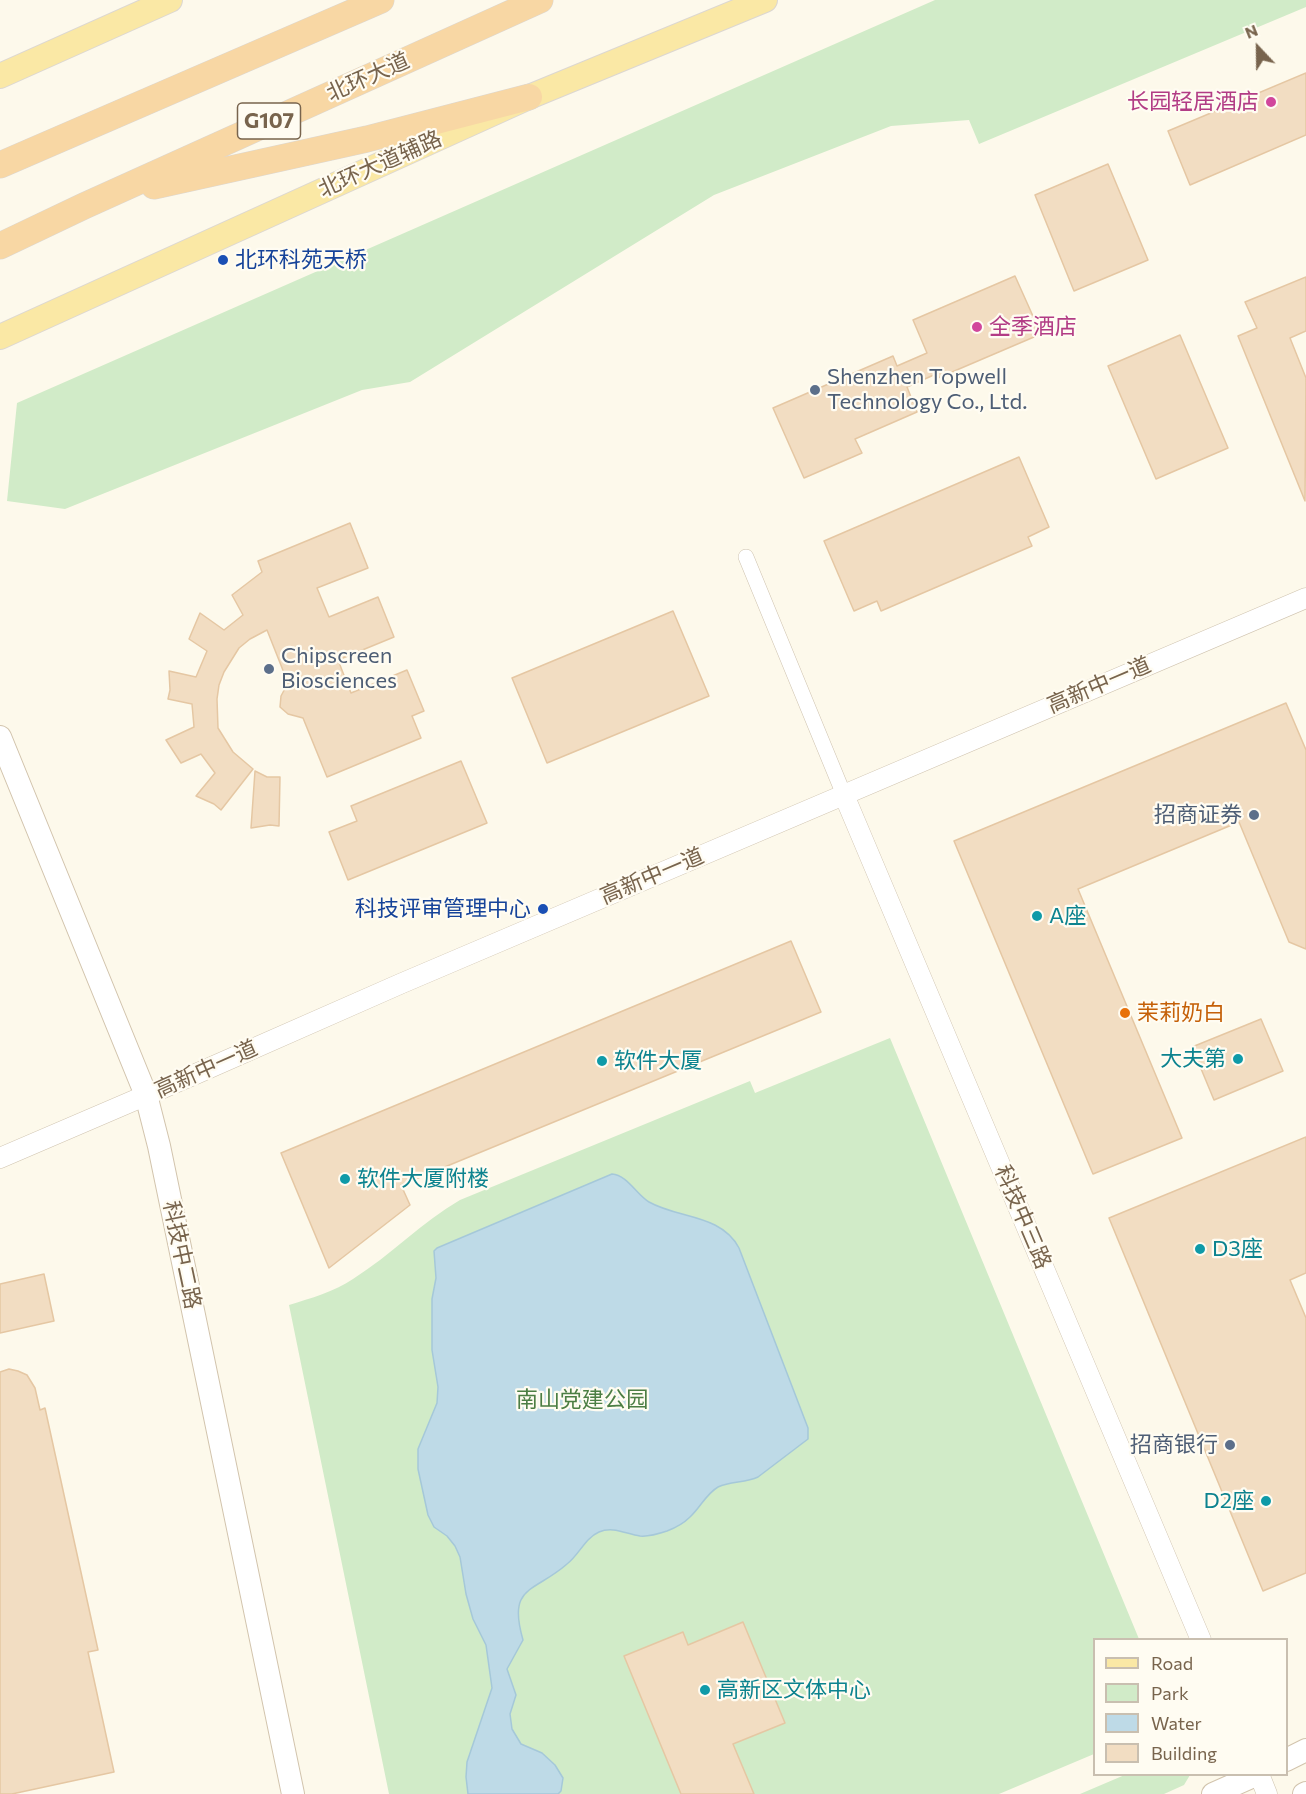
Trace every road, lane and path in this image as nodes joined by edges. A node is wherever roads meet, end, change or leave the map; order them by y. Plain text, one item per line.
1 (171, 0) edge
2 (381, 0) edge
3 (540, 0) edge
4 (765, 0) edge
5 (0, 76) edge
6 (529, 97) junction
7 (0, 165) edge
8 (84, 206) junction
9 (0, 246) edge
10 (0, 338) edge
11 (746, 557) dead end
12 (1306, 598) edge
13 (0, 737) edge
14 (844, 795) junction
15 (146, 1095) junction
16 (0, 1158) edge
17 (1201, 1638) edge
18 (1306, 1750) edge
19 (1288, 1759) edge
20 (1254, 1776) edge
21 (1260, 1776) edge
22 (293, 1794) edge
23 (1213, 1794) edge
24 (1267, 1794) edge

1 - 5 main road
2 - 7 highway
3 - 8 highway, 北环大道 / G107
4 - 6 main road, 北环大道辅路
6 - 8 highway
6 - 10 main road, 北环大道辅路
8 - 9 highway, 北环大道 / G107
11 - 14 street
12 - 14 street, 高新中一道
13 - 15 main road, 科技中二路
14 - 15 street, 高新中一道
14 - 17 street, 科技中三路
15 - 16 street, 高新中一道
15 - 22 main road, 科技中二路
18 - 19 main road
20 - 23 main road
21 - 24 street

